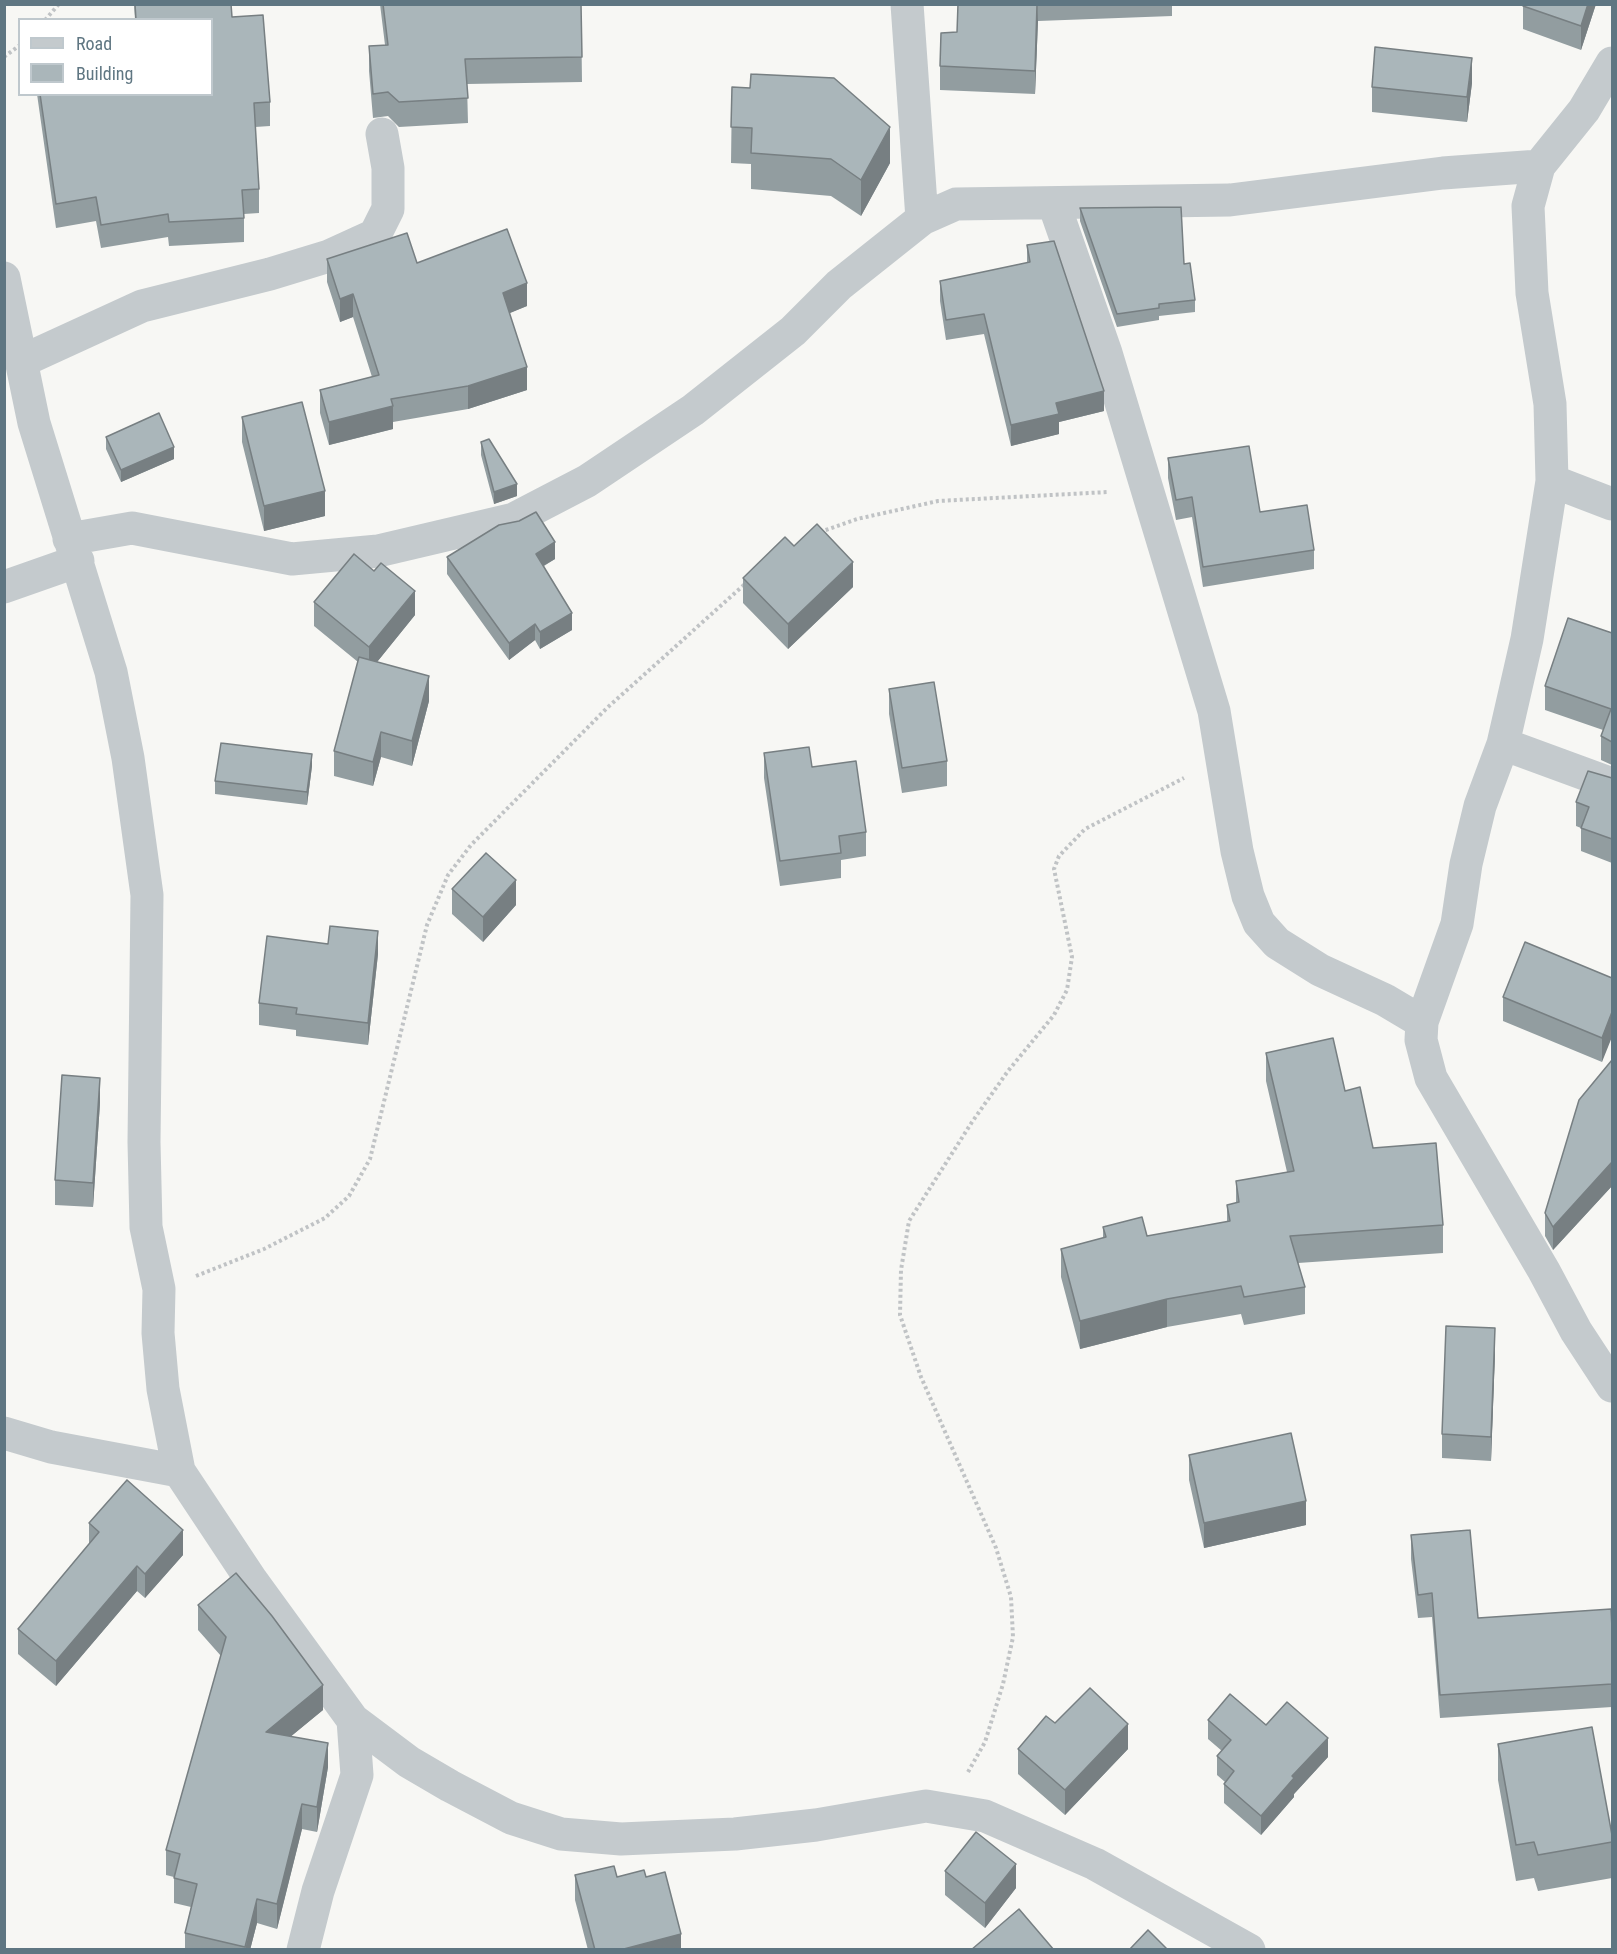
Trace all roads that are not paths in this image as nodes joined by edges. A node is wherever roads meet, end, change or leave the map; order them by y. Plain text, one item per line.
1 (907, 4) edge
2 (1612, 63) edge
3 (382, 134) dead end
4 (1539, 166) junction
5 (1054, 204) junction
6 (922, 219) junction
7 (4, 278) edge
8 (22, 361) junction
9 (1552, 481) junction
10 (1612, 504) edge
11 (74, 550) junction
12 (4, 587) edge
13 (1503, 744) junction
14 (1612, 784) edge
15 (1422, 1023) junction
16 (1612, 1386) edge
17 (4, 1433) edge
18 (179, 1471) junction
19 (353, 1720) junction
20 (303, 1950) edge
21 (1249, 1950) edge

1 - 6 street
2 - 4 street
3 - 8 street
4 - 5 street
4 - 9 street
5 - 6 street
5 - 15 street
6 - 11 street
7 - 8 street
8 - 11 street
9 - 10 street
9 - 13 street
11 - 12 street
11 - 18 street
13 - 14 street
13 - 15 street
15 - 16 street
17 - 18 street
18 - 19 street
19 - 20 street
19 - 21 street

